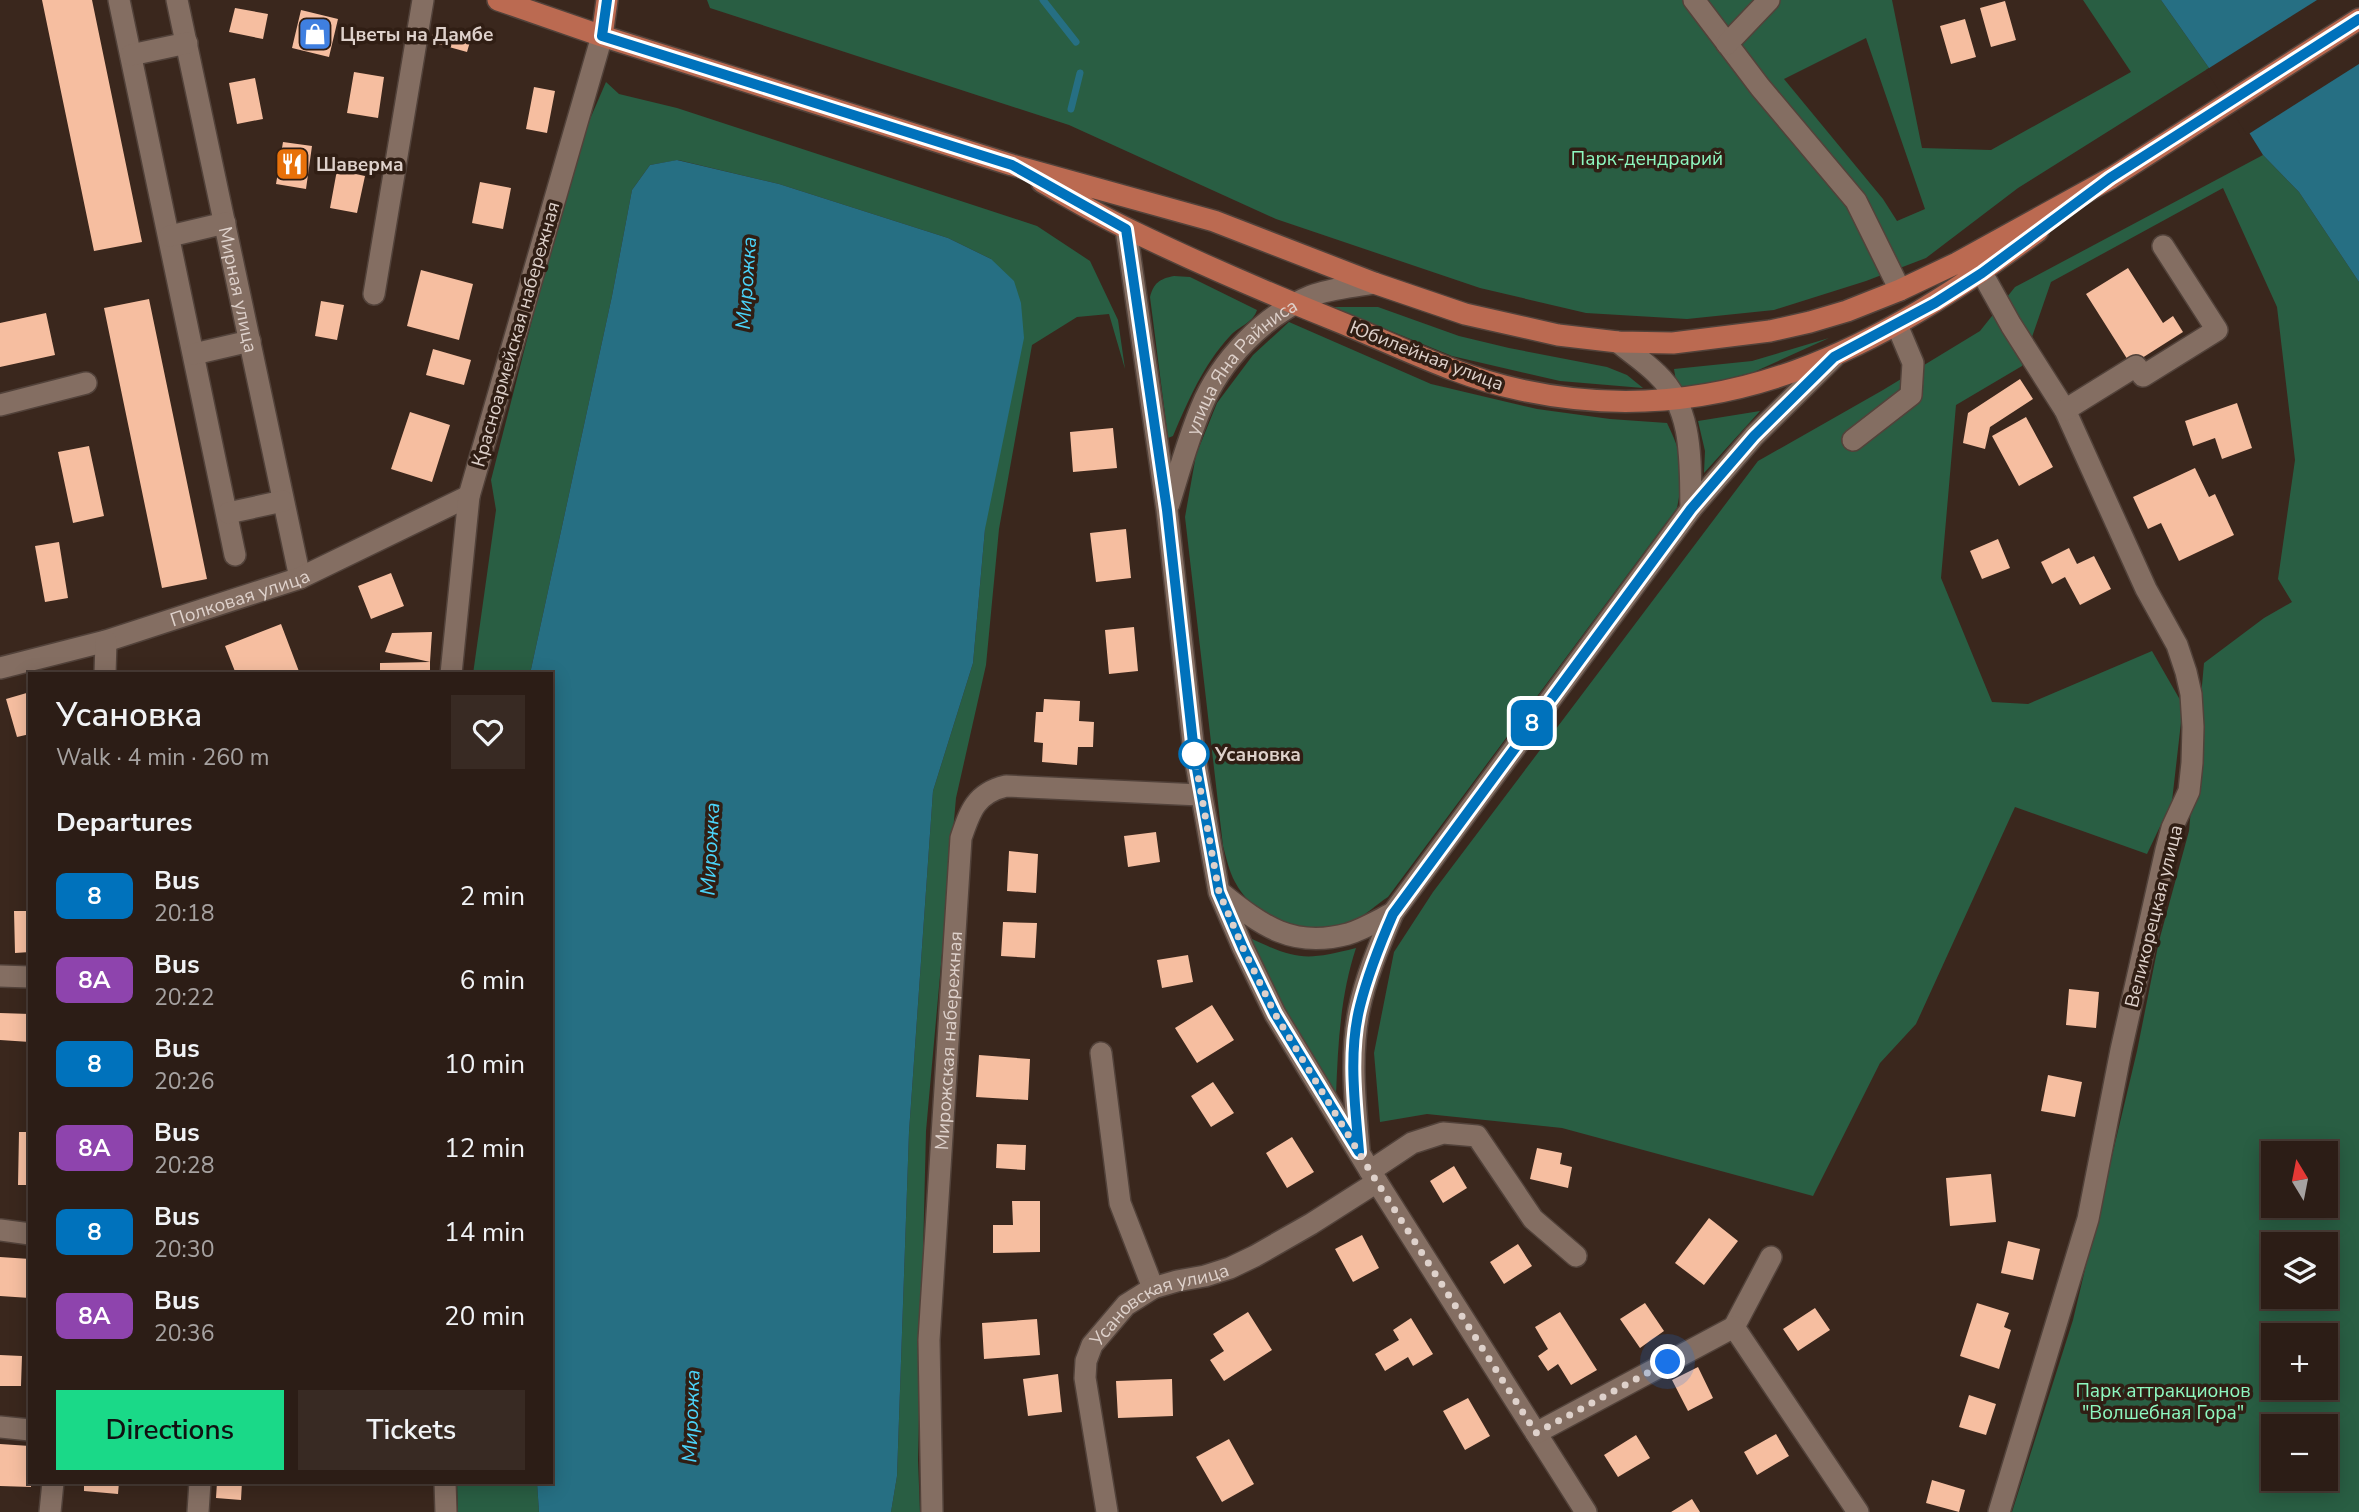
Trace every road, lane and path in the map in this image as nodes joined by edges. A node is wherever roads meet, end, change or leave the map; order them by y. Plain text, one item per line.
1 (119, 0) edge
2 (177, 0) edge
3 (423, 0) edge
4 (498, 0) edge
5 (607, 0) edge
6 (1694, 0) edge
7 (1769, 0) edge
8 (2359, 19) edge
9 (602, 36) junction
10 (187, 43) junction
11 (1727, 44) junction
12 (131, 55) junction
13 (1012, 165) junction
14 (2110, 178) junction
15 (225, 223) junction
16 (1126, 229) junction
17 (170, 236) junction
18 (2163, 246) dead end
19 (1982, 273) junction
20 (1374, 283) junction
21 (1900, 290) junction
22 (374, 294) dead end
23 (1295, 304) junction
24 (1897, 325) junction
25 (250, 341) junction
26 (1618, 342) junction
27 (194, 354) junction
28 (1834, 357) junction
29 (86, 383) dead end
30 (1676, 400) junction
31 (0, 405) edge
32 (2065, 410) junction
33 (1853, 440) dead end
34 (468, 496) junction
35 (284, 501) junction
36 (1691, 509) junction
37 (1167, 510) junction
38 (228, 513) junction
39 (235, 555) dead end
40 (300, 578) junction
41 (106, 641) junction
42 (0, 668) edge
43 (105, 672) edge
44 (451, 672) edge
45 (1200, 794) junction
46 (1219, 892) junction
47 (1393, 914) junction
48 (0, 976) edge
49 (28, 977) edge
50 (1101, 1053) dead end
51 (1359, 1152) junction
52 (1374, 1177) junction
53 (0, 1230) edge
54 (28, 1234) edge
55 (1576, 1256) dead end
56 (1771, 1257) dead end
57 (1153, 1288) junction
58 (1734, 1327) junction
59 (0, 1427) edge
60 (28, 1430) edge
61 (1536, 1433) junction
62 (53, 1484) edge
63 (200, 1484) edge
64 (444, 1484) edge
65 (50, 1512) edge
66 (198, 1512) edge
67 (446, 1512) edge
68 (932, 1512) edge
69 (1107, 1512) edge
70 (1586, 1512) edge
71 (1858, 1512) edge
72 (1998, 1512) edge

1 - 12 street
2 - 10 street, Мирная улица
3 - 22 street
4 - 9 main road, Юбилейная улица
5 - 9 main road, Красноармейская набережная
6 - 11 street
7 - 11 street
8 - 14 main road, Юбилейная улица
9 - 13 main road, Юбилейная улица
9 - 34 street, Красноармейская набережная
10 - 12 street
10 - 15 street, Мирная улица
11 - 21 street
12 - 17 street
13 - 16 main road, Юбилейная улица
13 - 20 main road, Юбилейная улица
14 - 19 main road, Юбилейная улица
14 - 21 main road, Юбилейная улица
15 - 17 street
15 - 25 street, Мирная улица
16 - 23 main road, Юбилейная улица
16 - 37 street, улица Яна Райниса
17 - 27 street
18 - 32 street
19 - 24 main road, Юбилейная улица
19 - 32 street, Великорецкая улица
20 - 23 street, улица Яна Райниса
20 - 26 main road, Юбилейная улица
21 - 26 main road, Юбилейная улица
23 - 30 main road, Юбилейная улица
23 - 37 street, улица Яна Райниса
24 - 28 main road, Юбилейная улица
24 - 33 street
25 - 27 street
25 - 35 street, Мирная улица
26 - 30 street
27 - 38 street
28 - 30 main road, Юбилейная улица
28 - 36 street
29 - 31 street
30 - 36 street
32 - 72 street, Великорецкая улица
34 - 40 street, Полковая улица
34 - 44 street, Красноармейская набережная
35 - 38 street
35 - 40 street, Мирная улица
36 - 47 street
37 - 45 street, улица Яна Райниса
38 - 39 street
40 - 41 street, Полковая улица
41 - 42 street, Полковая улица
41 - 43 street
45 - 46 street, улица Яна Райниса
45 - 68 street, Мирожская набережная
46 - 47 street
46 - 51 street, улица Яна Райниса
47 - 51 street
48 - 49 street
50 - 57 street
51 - 52 street, улица Яна Райниса
52 - 55 street, Усановская улица
52 - 57 street, Усановская улица
52 - 61 street, улица Яна Райниса
53 - 54 street
56 - 58 street
57 - 69 street, Усановская улица
58 - 61 street
58 - 71 street
59 - 60 street
61 - 70 street, улица Яна Райниса
62 - 65 street
63 - 66 street
64 - 67 street

